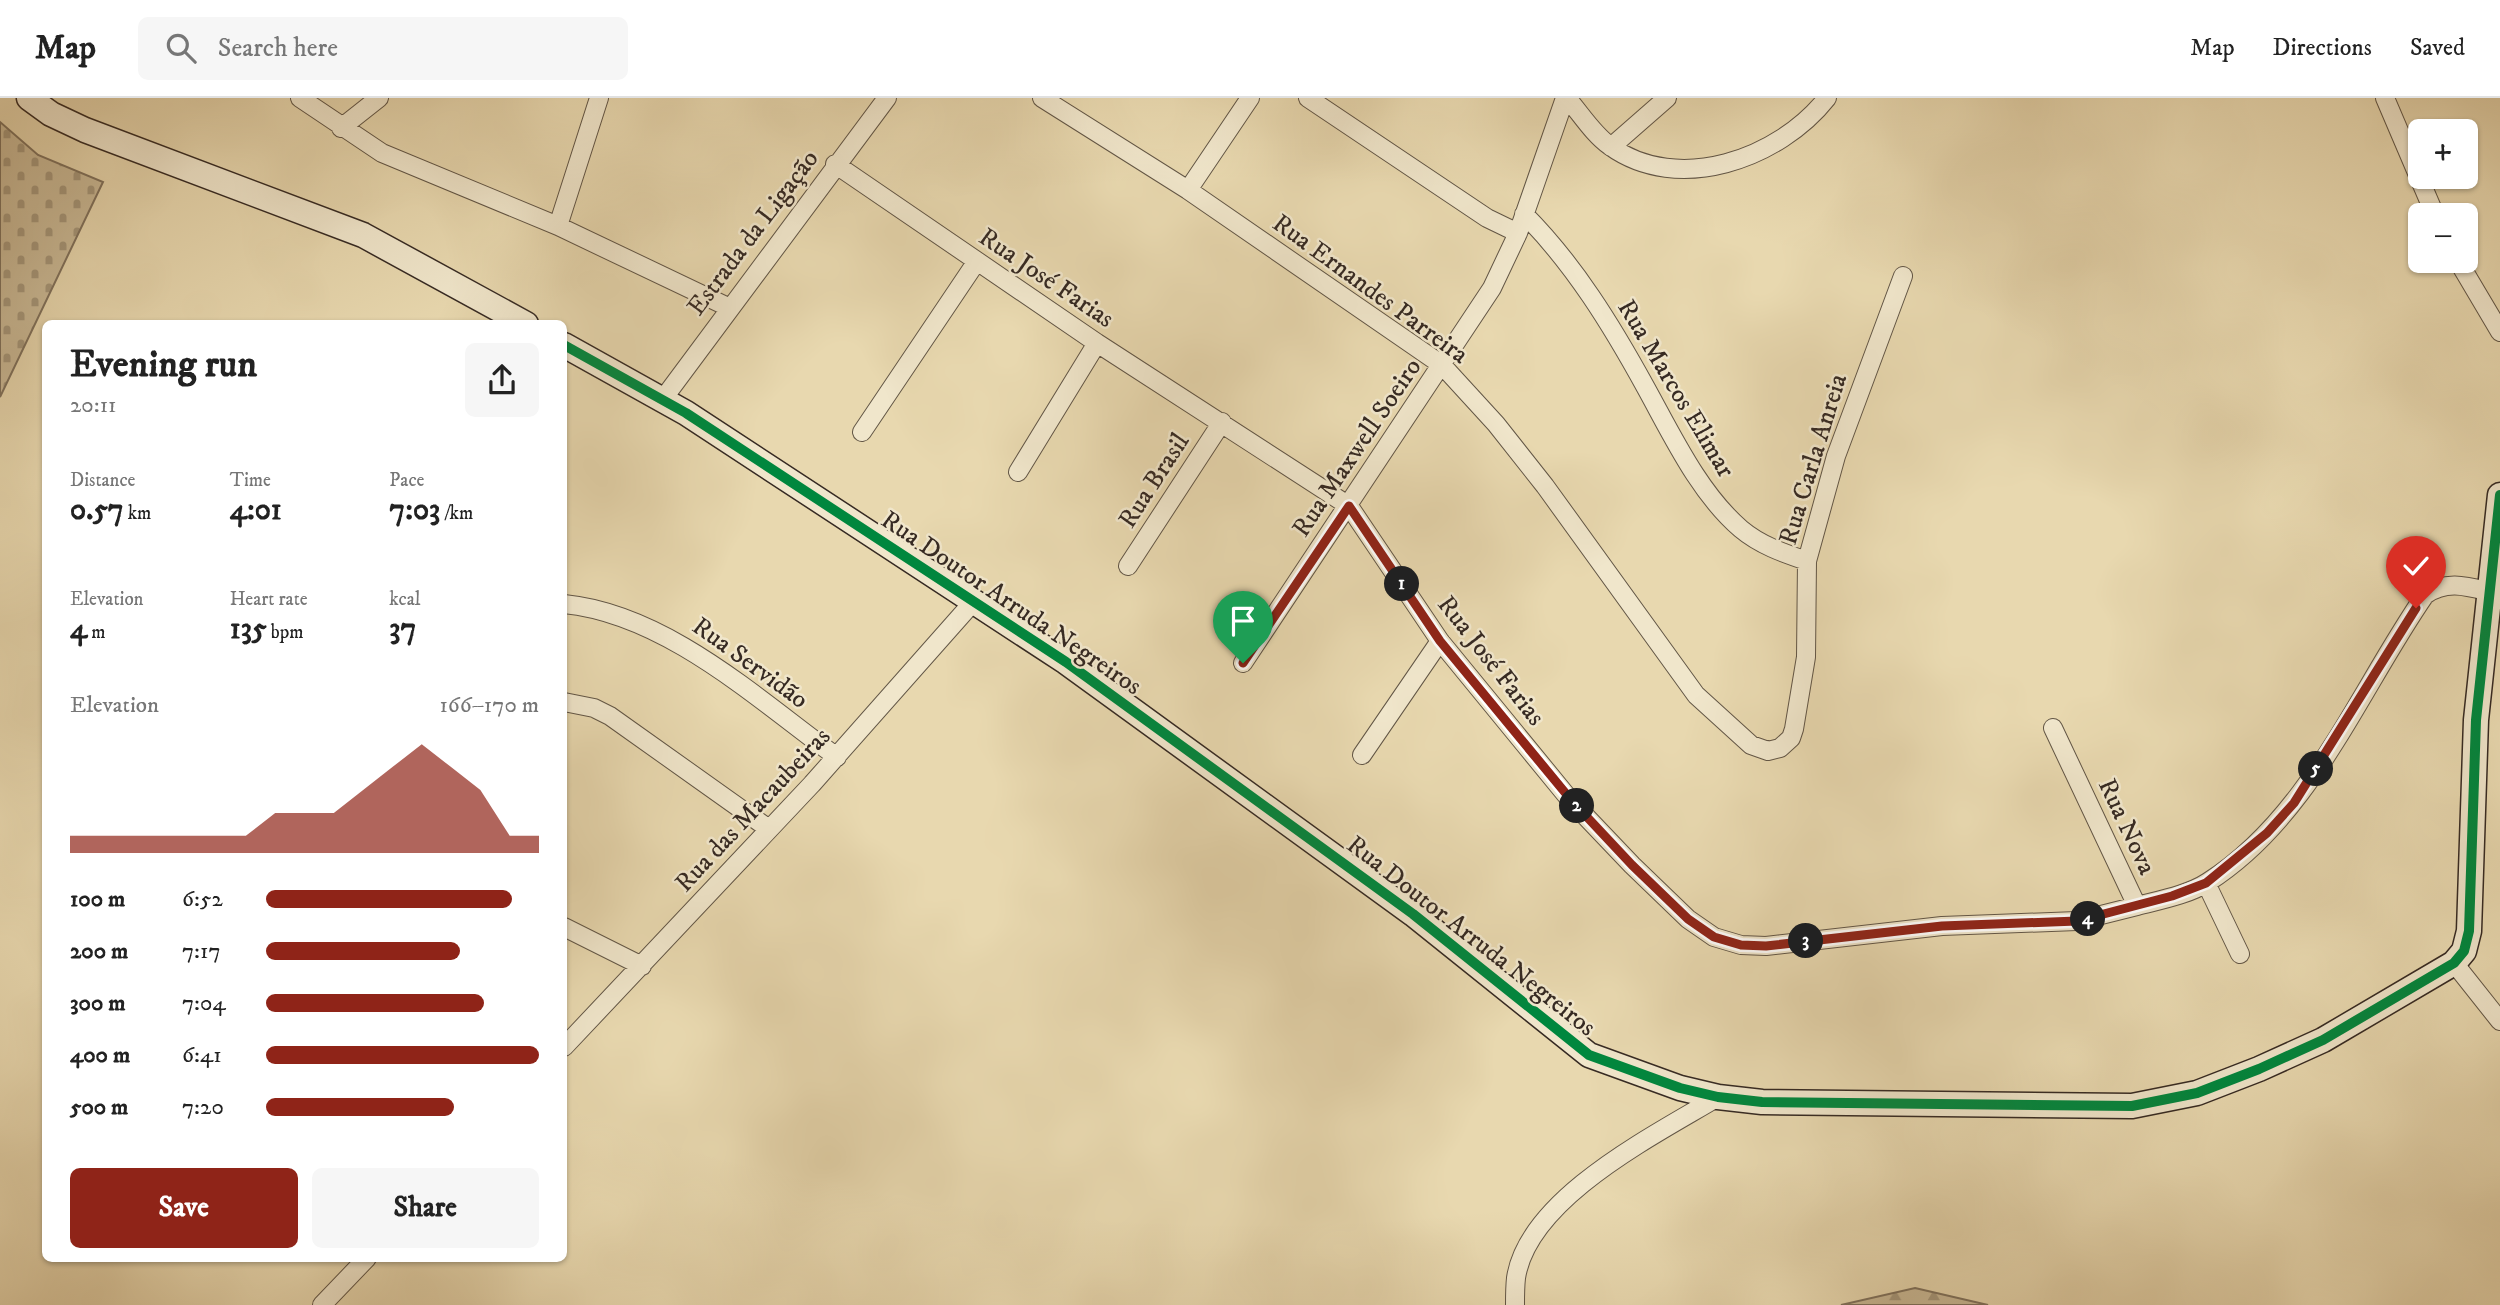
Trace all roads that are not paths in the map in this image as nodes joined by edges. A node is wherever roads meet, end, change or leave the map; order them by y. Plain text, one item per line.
1 (29, 98) edge
2 (300, 98) edge
3 (379, 98) edge
4 (599, 98) edge
5 (887, 98) edge
6 (1042, 98) edge
7 (1250, 98) edge
8 (1308, 98) edge
9 (1566, 98) edge
10 (1667, 98) edge
11 (1827, 98) edge
12 (2385, 98) edge
13 (341, 128) junction
14 (1611, 147) junction
15 (835, 164) junction
16 (1188, 190) junction
17 (2430, 203) edge
18 (1524, 214) junction
19 (558, 226) junction
20 (1518, 233) junction
21 (977, 261) junction
22 (2465, 273) edge
23 (1903, 276) dead end
24 (728, 307) junction
25 (519, 320) edge
26 (2500, 332) edge
27 (1097, 343) junction
28 (567, 347) edge
29 (1442, 365) junction
30 (663, 399) junction
31 (1222, 422) junction
32 (862, 432) dead end
33 (1018, 472) dead end
34 (2500, 495) edge
35 (1349, 506) junction
36 (1807, 561) junction
37 (1128, 566) dead end
38 (2490, 592) junction
39 (974, 601) junction
40 (567, 604) edge
41 (1440, 641) junction
42 (1243, 663) dead end
43 (567, 703) edge
44 (2053, 728) dead end
45 (1786, 745) joint
46 (1362, 755) dead end
47 (837, 757) junction
48 (769, 829) junction
49 (2206, 883) junction
50 (2137, 906) junction
51 (567, 928) edge
52 (2240, 954) dead end
53 (2454, 963) junction
54 (642, 966) junction
55 (2500, 1021) edge
56 (567, 1044) edge
57 (1718, 1097) junction
58 (363, 1262) edge
59 (322, 1305) edge
60 (1515, 1305) edge

1 - 25 street
2 - 13 street
3 - 13 street
4 - 19 street
5 - 15 street, Estrada da Ligação
6 - 16 street, Rua Ernandes Parreira
7 - 16 street
8 - 20 street
9 - 14 street
9 - 18 street, Rua Maxwell Soeiro
10 - 14 street
11 - 14 street
12 - 17 street
13 - 19 street
15 - 21 street, Rua José Farias
15 - 24 street, Estrada da Ligação
16 - 29 street, Rua Ernandes Parreira
18 - 20 street, Rua Maxwell Soeiro
18 - 36 street, Rua Marcos Elimar
19 - 24 street
20 - 29 street, Rua Maxwell Soeiro
21 - 27 street, Rua José Farias
21 - 32 street
22 - 26 street
23 - 36 street, Rua Carla Anreia
24 - 30 street, Estrada da Ligação
27 - 31 street, Rua José Farias
27 - 33 street
28 - 30 street, Rua Doutor Arruda Negreiros
29 - 35 street, Rua Maxwell Soeiro
29 - 45 street, Rua Ernandes Parreira
30 - 39 street, Rua Doutor Arruda Negreiros
31 - 35 street, Rua José Farias
31 - 37 street, Rua Brasil
34 - 38 street
35 - 41 street, Rua José Farias
35 - 42 street, Rua Maxwell Soeiro
36 - 45 street, Rua Carla Anreia
38 - 49 street, Rua Nova
38 - 53 street
39 - 47 street, Rua das Macaubeiras
39 - 57 street, Rua Doutor Arruda Negreiros
40 - 47 street, Rua Servidão
41 - 46 street
41 - 50 street, Rua José Farias
43 - 48 street
44 - 50 street, Rua Nova
47 - 48 street, Rua das Macaubeiras
48 - 54 street, Rua das Macaubeiras
49 - 50 street, Rua Nova
49 - 52 street
51 - 54 street
53 - 55 street
53 - 57 street, Rua Doutor Arruda Negreiros
54 - 56 street, Rua das Macaubeiras
57 - 60 street
58 - 59 street

